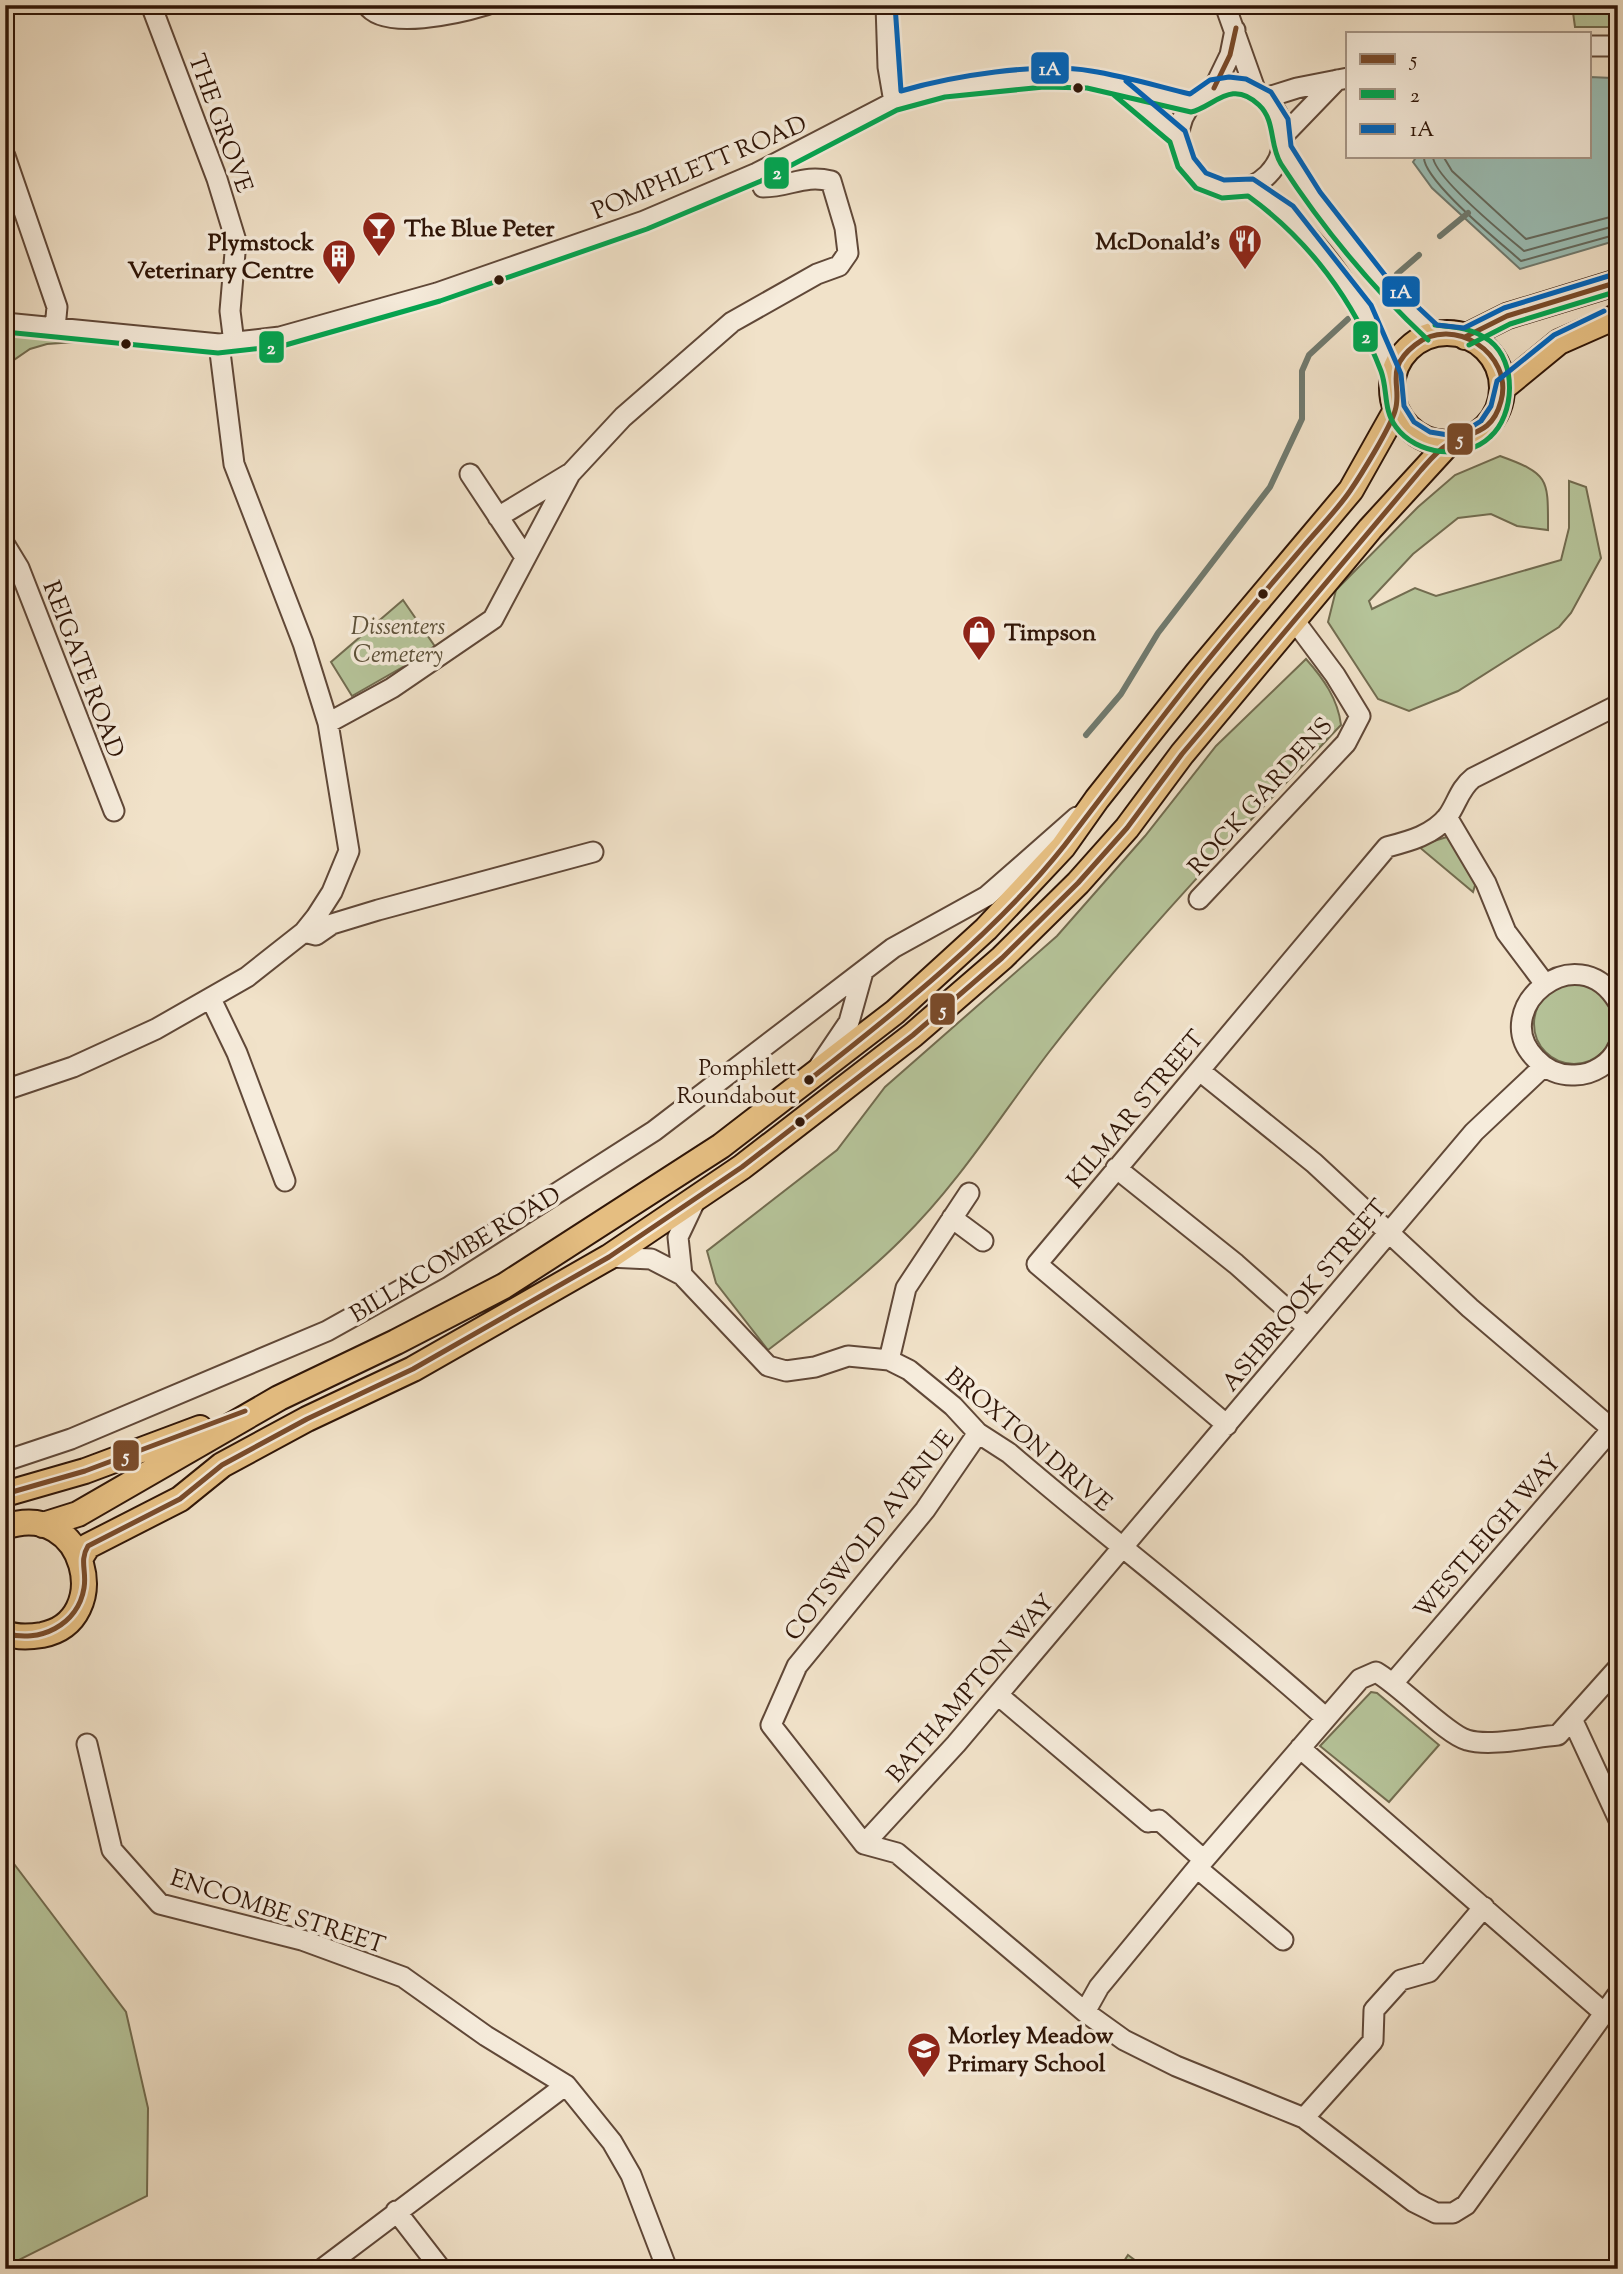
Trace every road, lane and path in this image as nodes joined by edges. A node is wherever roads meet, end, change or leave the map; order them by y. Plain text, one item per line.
1 (151, 5) edge
2 (367, 5) edge
3 (486, 5) edge
4 (886, 5) edge
5 (1226, 5) edge
6 (1236, 28) junction
7 (1592, 46) edge
8 (1618, 46) edge
9 (1343, 79) edge
10 (1120, 88) junction
11 (1214, 88) junction
12 (1260, 95) junction
13 (894, 102) junction
14 (1192, 103) junction
15 (1178, 137) junction
16 (1283, 143) junction
17 (5, 156) edge
18 (757, 173) junction
19 (1250, 187) junction
20 (1618, 282) edge
21 (1618, 316) edge
22 (5, 323) edge
23 (55, 328) junction
24 (1434, 334) junction
25 (1465, 337) junction
26 (226, 344) junction
27 (1393, 377) junction
28 (1503, 388) junction
29 (1396, 410) junction
30 (1448, 444) junction
31 (470, 474) dead end
32 (570, 474) junction
33 (498, 517) junction
34 (6, 544) edge
35 (525, 557) junction
36 (1294, 620) junction
37 (1618, 705) edge
38 (328, 723) junction
39 (1097, 799) junction
40 (114, 811) dead end
41 (1447, 817) junction
42 (593, 852) dead end
43 (1199, 899) dead end
44 (304, 932) junction
45 (863, 972) junction
46 (1545, 984) junction
47 (211, 999) junction
48 (1618, 1002) edge
49 (1618, 1047) edge
50 (1544, 1066) junction
51 (1200, 1071) junction
52 (809, 1080) junction
53 (5, 1090) edge
54 (1116, 1168) junction
55 (285, 1181) dead end
56 (969, 1193) dead end
57 (696, 1199) junction
58 (952, 1217) junction
59 (1389, 1231) junction
60 (983, 1241) dead end
61 (609, 1257) junction
62 (682, 1275) junction
63 (1308, 1328) junction
64 (889, 1360) junction
65 (279, 1398) junction
66 (1227, 1425) junction
67 (1616, 1429) edge
68 (978, 1433) junction
69 (5, 1461) edge
70 (5, 1494) edge
71 (43, 1525) junction
72 (5, 1527) edge
73 (1116, 1555) junction
74 (81, 1557) junction
75 (5, 1633) edge
76 (1618, 1668) edge
77 (1394, 1682) junction
78 (998, 1695) junction
79 (1326, 1718) junction
80 (1573, 1721) junction
81 (87, 1744) dead end
82 (1300, 1748) junction
83 (1618, 1818) edge
84 (864, 1844) junction
85 (1200, 1864) junction
86 (1484, 1907) junction
87 (1283, 1940) dead end
88 (1618, 1994) edge
89 (1085, 2012) junction
90 (1603, 2012) junction
91 (566, 2085) junction
92 (1304, 2118) junction
93 (404, 2205) junction
94 (322, 2269) edge
95 (441, 2269) edge
96 (667, 2269) edge

1 - 26 street, THE GROVE
2 - 3 street
4 - 13 street
5 - 6 street
6 - 11 street
6 - 12 street
7 - 8 street
9 - 12 street
9 - 16 street
10 - 13 street, POMPHLETT ROAD
10 - 14 street, POMPHLETT ROAD
10 - 15 street, POMPHLETT ROAD
11 - 12 street
11 - 14 street
12 - 16 street
13 - 18 street, POMPHLETT ROAD
14 - 15 street
15 - 19 street
16 - 19 street
16 - 24 street
17 - 23 street
18 - 26 street, POMPHLETT ROAD
18 - 32 street
19 - 27 street
20 - 25 main road
21 - 28 main road
22 - 23 street, POMPHLETT ROAD
23 - 26 street, POMPHLETT ROAD
24 - 25 main road
24 - 27 main road
25 - 28 main road
26 - 38 street, THE GROVE
27 - 29 main road
28 - 30 main road
29 - 30 main road
29 - 39 main road, BILLACOMBE ROAD
30 - 36 main road
31 - 33 street
32 - 33 street
32 - 35 street
33 - 35 street
34 - 40 street, REIGATE ROAD
35 - 38 street
36 - 43 street, ROCK GARDENS
36 - 57 main road
37 - 41 street, KILMAR STREET
38 - 44 street, THE GROVE
39 - 45 street, BILLACOMBE ROAD
39 - 52 main road, BILLACOMBE ROAD
41 - 46 street
41 - 51 street, KILMAR STREET
42 - 44 street
44 - 47 street
45 - 52 street, BILLACOMBE ROAD
45 - 69 street, BILLACOMBE ROAD
46 - 48 street
46 - 50 street
47 - 53 street
47 - 55 street
49 - 50 street
50 - 59 street, ASHBROOK STREET
51 - 54 street, KILMAR STREET
51 - 59 street
52 - 65 main road, BILLACOMBE ROAD
54 - 63 street
54 - 66 street, KILMAR STREET
56 - 58 street
57 - 61 main road
57 - 62 street
58 - 60 street
58 - 64 street
59 - 63 street, ASHBROOK STREET
59 - 67 street
61 - 62 street, BROXTON DRIVE
61 - 74 main road
62 - 64 street, BROXTON DRIVE
63 - 66 street, ASHBROOK STREET
64 - 68 street, BROXTON DRIVE
65 - 70 main road, BILLACOMBE ROAD
65 - 71 main road, BILLACOMBE ROAD
66 - 73 street, ASHBROOK STREET
67 - 77 street, WESTLEIGH WAY
68 - 73 street, BROXTON DRIVE
68 - 84 street, COTSWOLD AVENUE
71 - 72 main road, BILLACOMBE ROAD
71 - 74 main road
73 - 78 street, BATHAMPTON WAY
73 - 79 street, BROXTON DRIVE
74 - 75 main road
76 - 80 street
77 - 79 street
77 - 80 street
78 - 84 street, BATHAMPTON WAY
78 - 85 street
79 - 82 street
80 - 83 street
81 - 91 street, ENCOMBE STREET
82 - 85 street
82 - 86 street
84 - 89 street
85 - 87 street
85 - 89 street
86 - 90 street
86 - 92 street
88 - 90 street
89 - 92 street
90 - 92 street
91 - 93 street
91 - 96 street, ENCOMBE STREET
93 - 94 street
93 - 95 street

